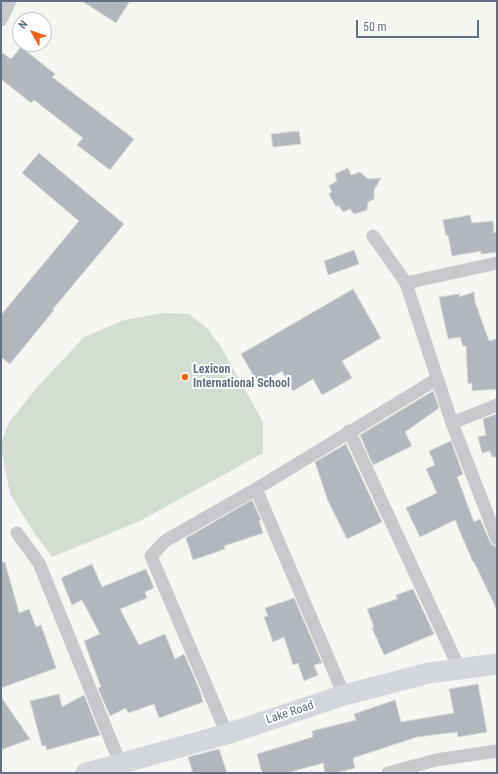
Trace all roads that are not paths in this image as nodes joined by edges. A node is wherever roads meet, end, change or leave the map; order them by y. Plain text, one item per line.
1 (10, 1) edge
2 (1, 20) edge
3 (373, 236) dead end
4 (497, 263) edge
5 (406, 284) junction
6 (437, 379) junction
7 (497, 406) edge
8 (452, 423) junction
9 (350, 431) junction
10 (256, 489) junction
11 (17, 533) dead end
12 (497, 538) edge
13 (497, 664) edge
14 (460, 670) junction
15 (344, 695) junction
16 (227, 734) junction
17 (497, 751) edge
18 (120, 763) junction
19 (86, 773) edge
20 (388, 773) edge

1 - 2 street
3 - 5 street
4 - 5 street
5 - 6 street
6 - 8 street
6 - 9 street
7 - 8 street
8 - 12 street
9 - 10 street
9 - 14 street
10 - 15 street
10 - 16 street
11 - 18 street
13 - 14 main road, Lake Road
14 - 15 main road, Lake Road
15 - 16 main road, Lake Road
16 - 18 main road, Lake Road
17 - 20 street
18 - 19 main road, Lake Road

